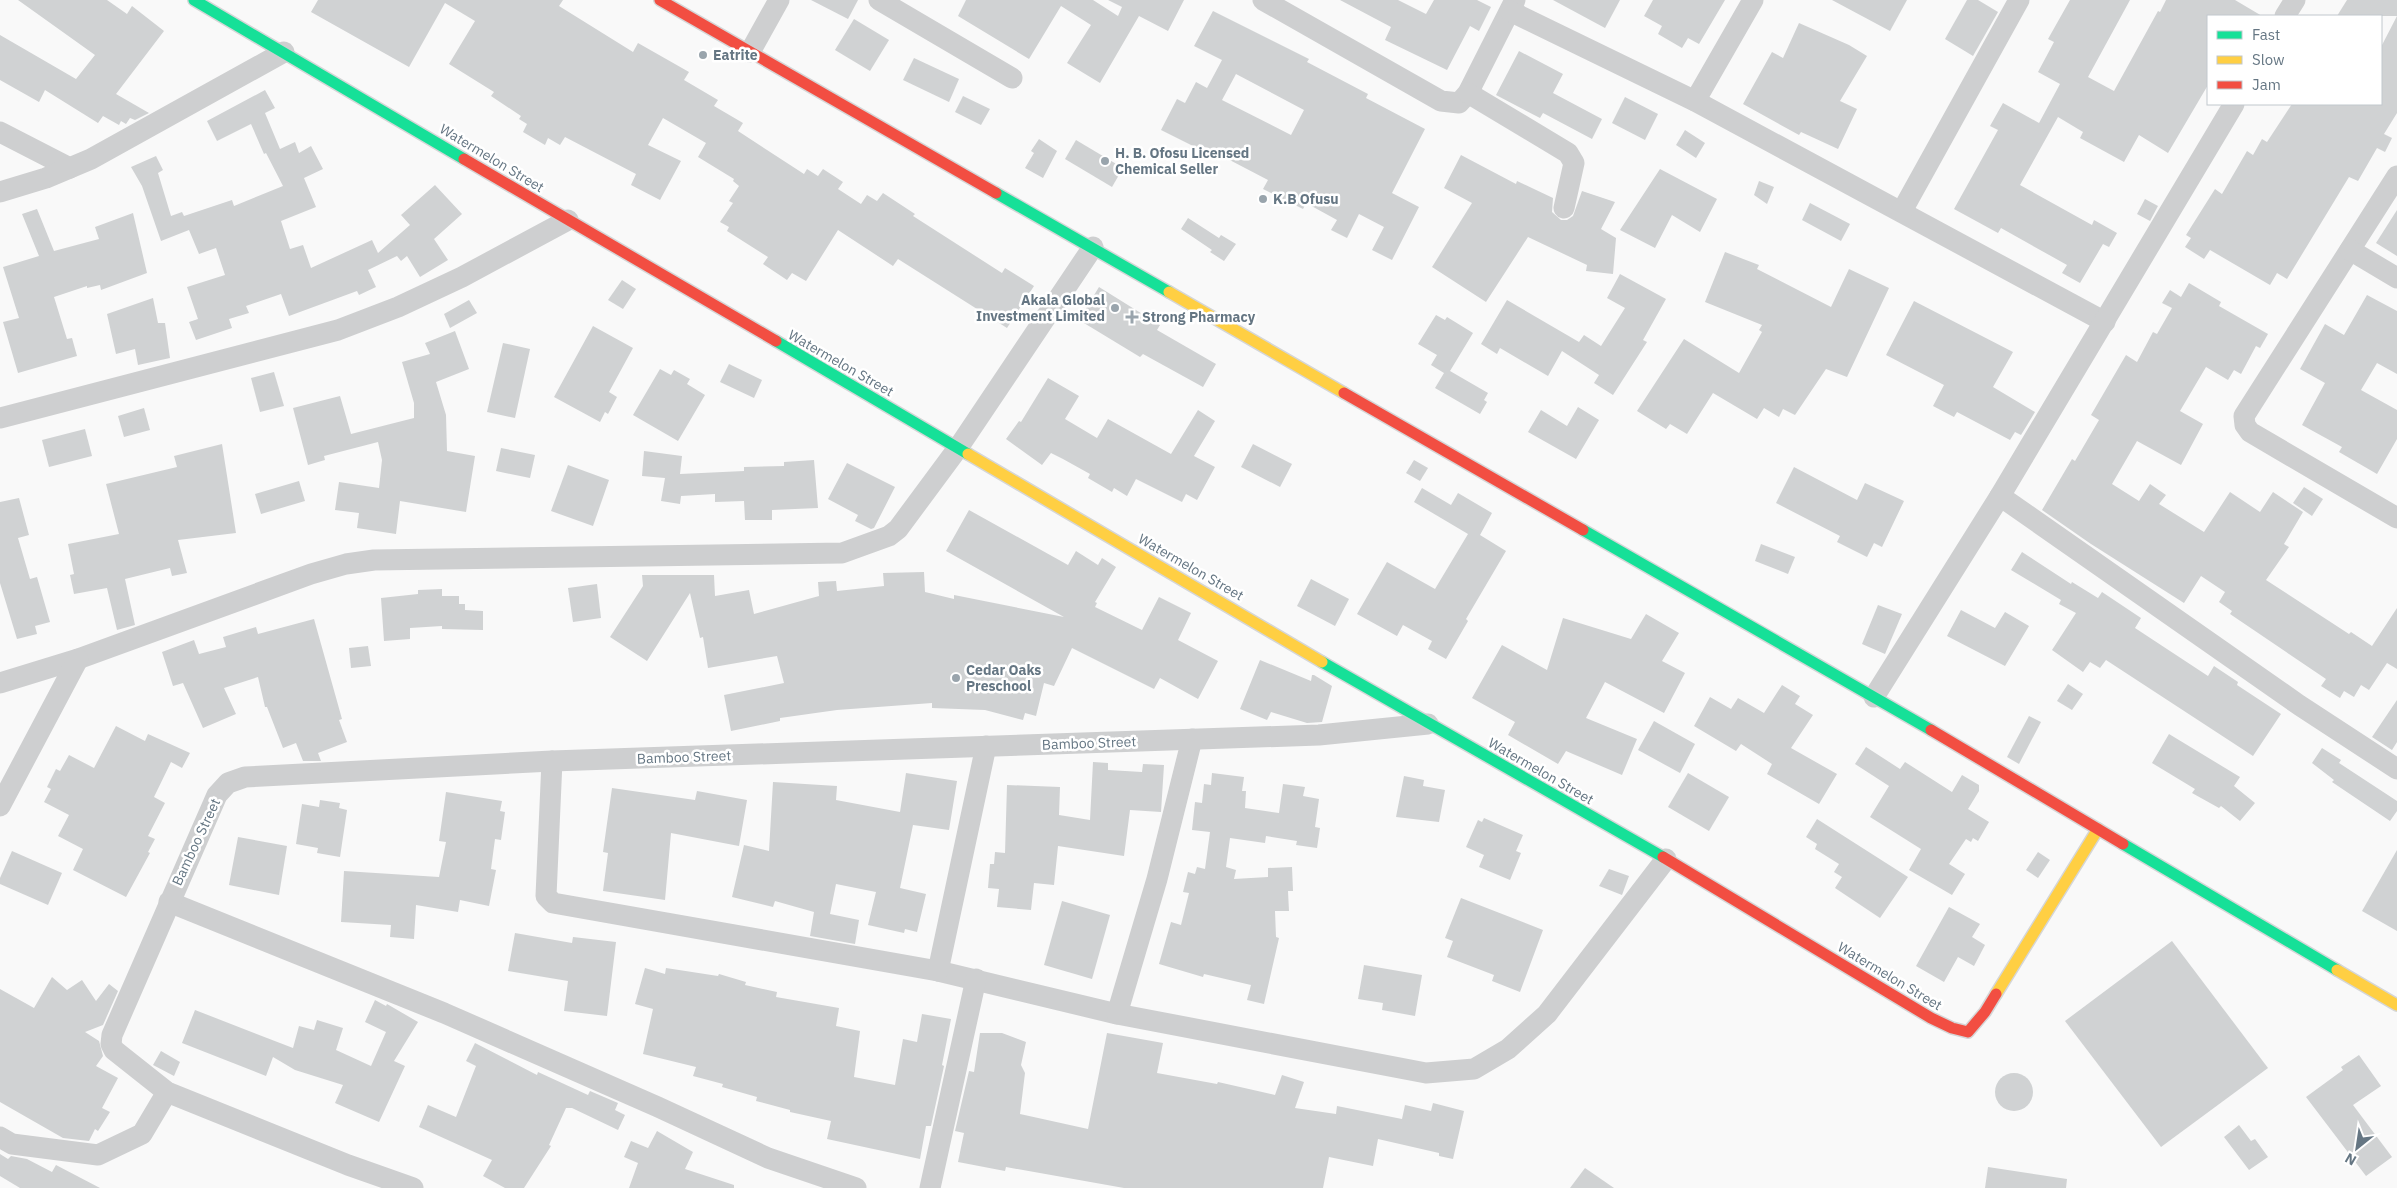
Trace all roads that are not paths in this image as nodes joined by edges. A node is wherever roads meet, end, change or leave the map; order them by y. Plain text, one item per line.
1 (194, 0) edge
2 (660, 0) edge
3 (779, 0) edge
4 (879, 0) edge
5 (1263, 0) edge
6 (1753, 0) edge
7 (2019, 0) edge
8 (2295, 0) edge
9 (1513, 5) edge
10 (2286, 15) edge
11 (284, 52) junction
12 (750, 52) junction
13 (1012, 78) dead end
14 (1468, 93) junction
15 (1695, 102) junction
16 (2233, 105) edge
17 (0, 132) edge
18 (70, 168) junction
19 (2397, 176) edge
20 (0, 192) edge
21 (1564, 208) dead end
22 (1902, 211) junction
23 (568, 220) junction
24 (1093, 247) junction
25 (2350, 250) junction
26 (2397, 278) edge
27 (2105, 322) junction
28 (0, 418) edge
29 (958, 448) junction
30 (2000, 496) junction
31 (2397, 518) edge
32 (78, 659) junction
33 (0, 683) edge
34 (1874, 697) junction
35 (1428, 724) junction
36 (1192, 739) junction
37 (986, 746) junction
38 (552, 761) junction
39 (2397, 769) edge
40 (0, 806) edge
41 (2098, 829) junction
42 (1666, 859) junction
43 (169, 902) junction
44 (938, 971) junction
45 (976, 979) junction
46 (2397, 1005) edge
47 (1117, 1014) junction
48 (167, 1092) junction
49 (0, 1137) edge
50 (413, 1188) edge
51 (856, 1188) edge
52 (930, 1188) edge

1 - 11 street, Watermelon Street
2 - 12 street
3 - 12 street
4 - 13 street
5 - 14 street
6 - 15 street
7 - 22 street
8 - 10 street
9 - 14 street
9 - 15 street
11 - 18 street
11 - 23 street, Watermelon Street
12 - 24 street
14 - 21 street
15 - 22 street
16 - 27 street
17 - 18 street
18 - 20 street
19 - 25 street
22 - 27 street
23 - 28 street
23 - 29 street, Watermelon Street
24 - 29 street
24 - 34 street
25 - 26 street
25 - 31 street
27 - 30 street
29 - 32 street
29 - 35 street, Watermelon Street
30 - 34 street
30 - 39 street
32 - 33 street
32 - 40 street
34 - 41 street
35 - 36 street, Bamboo Street
35 - 42 street, Watermelon Street
36 - 37 street, Bamboo Street
36 - 47 street
37 - 38 street, Bamboo Street
37 - 44 street
38 - 43 street, Bamboo Street
38 - 44 street
41 - 42 street, Watermelon Street
41 - 46 street
42 - 47 street
43 - 48 street, Bamboo Street
43 - 51 street
44 - 45 street
45 - 47 street
45 - 52 street
48 - 49 street
48 - 50 street

